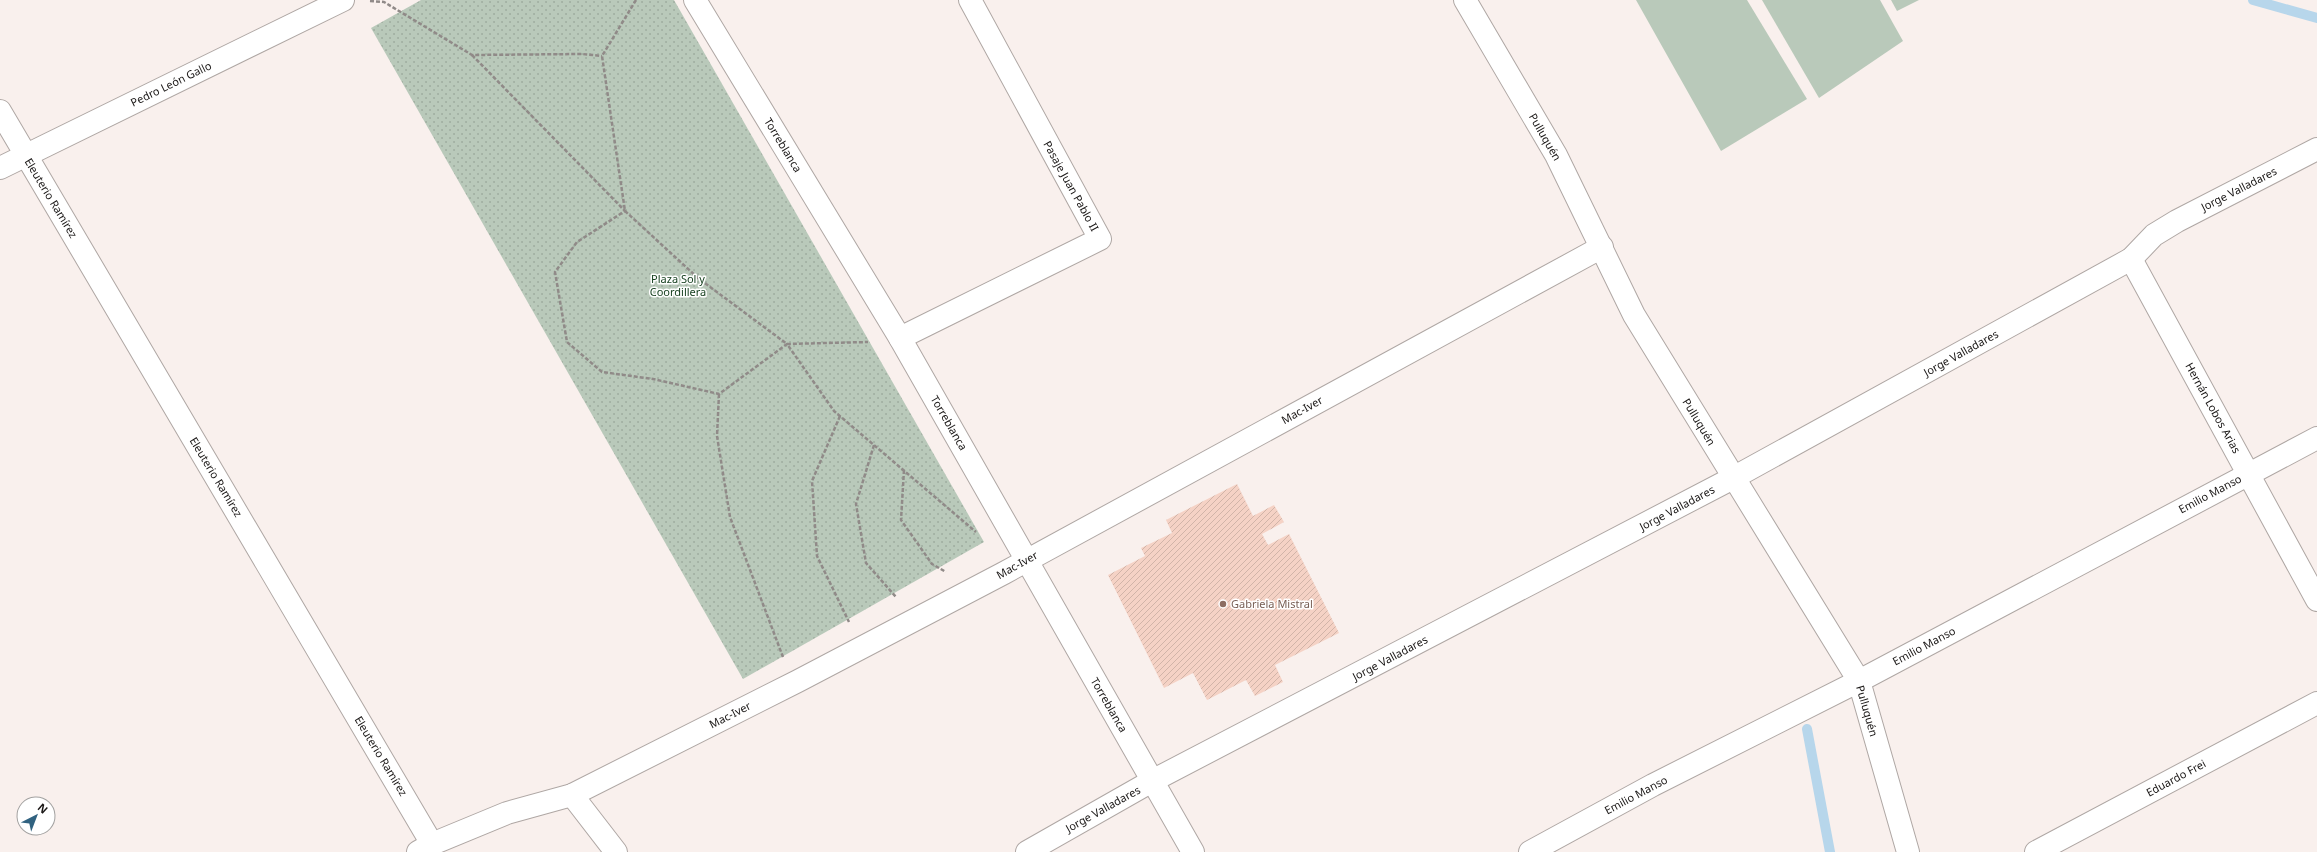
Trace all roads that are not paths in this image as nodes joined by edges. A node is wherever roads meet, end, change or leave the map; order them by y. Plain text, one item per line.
1 (343, 0) edge
2 (695, 0) edge
3 (970, 0) edge
4 (1465, 0) edge
5 (0, 111) edge
6 (2317, 149) edge
7 (26, 155) junction
8 (0, 168) edge
9 (1602, 247) junction
10 (2131, 259) junction
11 (900, 338) junction
12 (2317, 438) edge
13 (2248, 474) junction
14 (1734, 478) junction
15 (1027, 560) junction
16 (2317, 600) edge
17 (1859, 681) junction
18 (2317, 703) edge
19 (1152, 781) junction
20 (572, 795) junction
21 (425, 848) edge
22 (616, 852) edge
23 (1027, 852) edge
24 (1193, 852) edge
25 (1530, 852) edge
26 (1908, 852) edge
27 (2036, 852) edge

1 - 7 street, Pedro León Gallo
2 - 11 street, Torreblanca
3 - 11 street, Pasaje Juan Pablo II
4 - 9 street, Pulluquén
5 - 7 street, Eleuterio Ramírez
6 - 10 street, Jorge Valladares
7 - 8 street, Pedro León Gallo
7 - 21 street, Eleuterio Ramírez
9 - 14 street, Pulluquén
9 - 15 street, Mac-Iver
10 - 13 street, Hernán Lobos Arias
10 - 14 street, Jorge Valladares
11 - 15 street, Torreblanca
12 - 13 street, Emilio Manso
13 - 16 street, Hernán Lobos Arias
13 - 17 street, Emilio Manso
14 - 17 street, Pulluquén
14 - 19 street, Jorge Valladares
15 - 19 street, Torreblanca
15 - 20 street, Mac-Iver
17 - 25 street, Emilio Manso
17 - 26 street, Pulluquén
18 - 27 street, Eduardo Frei
19 - 23 street, Jorge Valladares
19 - 24 street, Torreblanca
20 - 21 street, Mac-Iver
20 - 22 street

